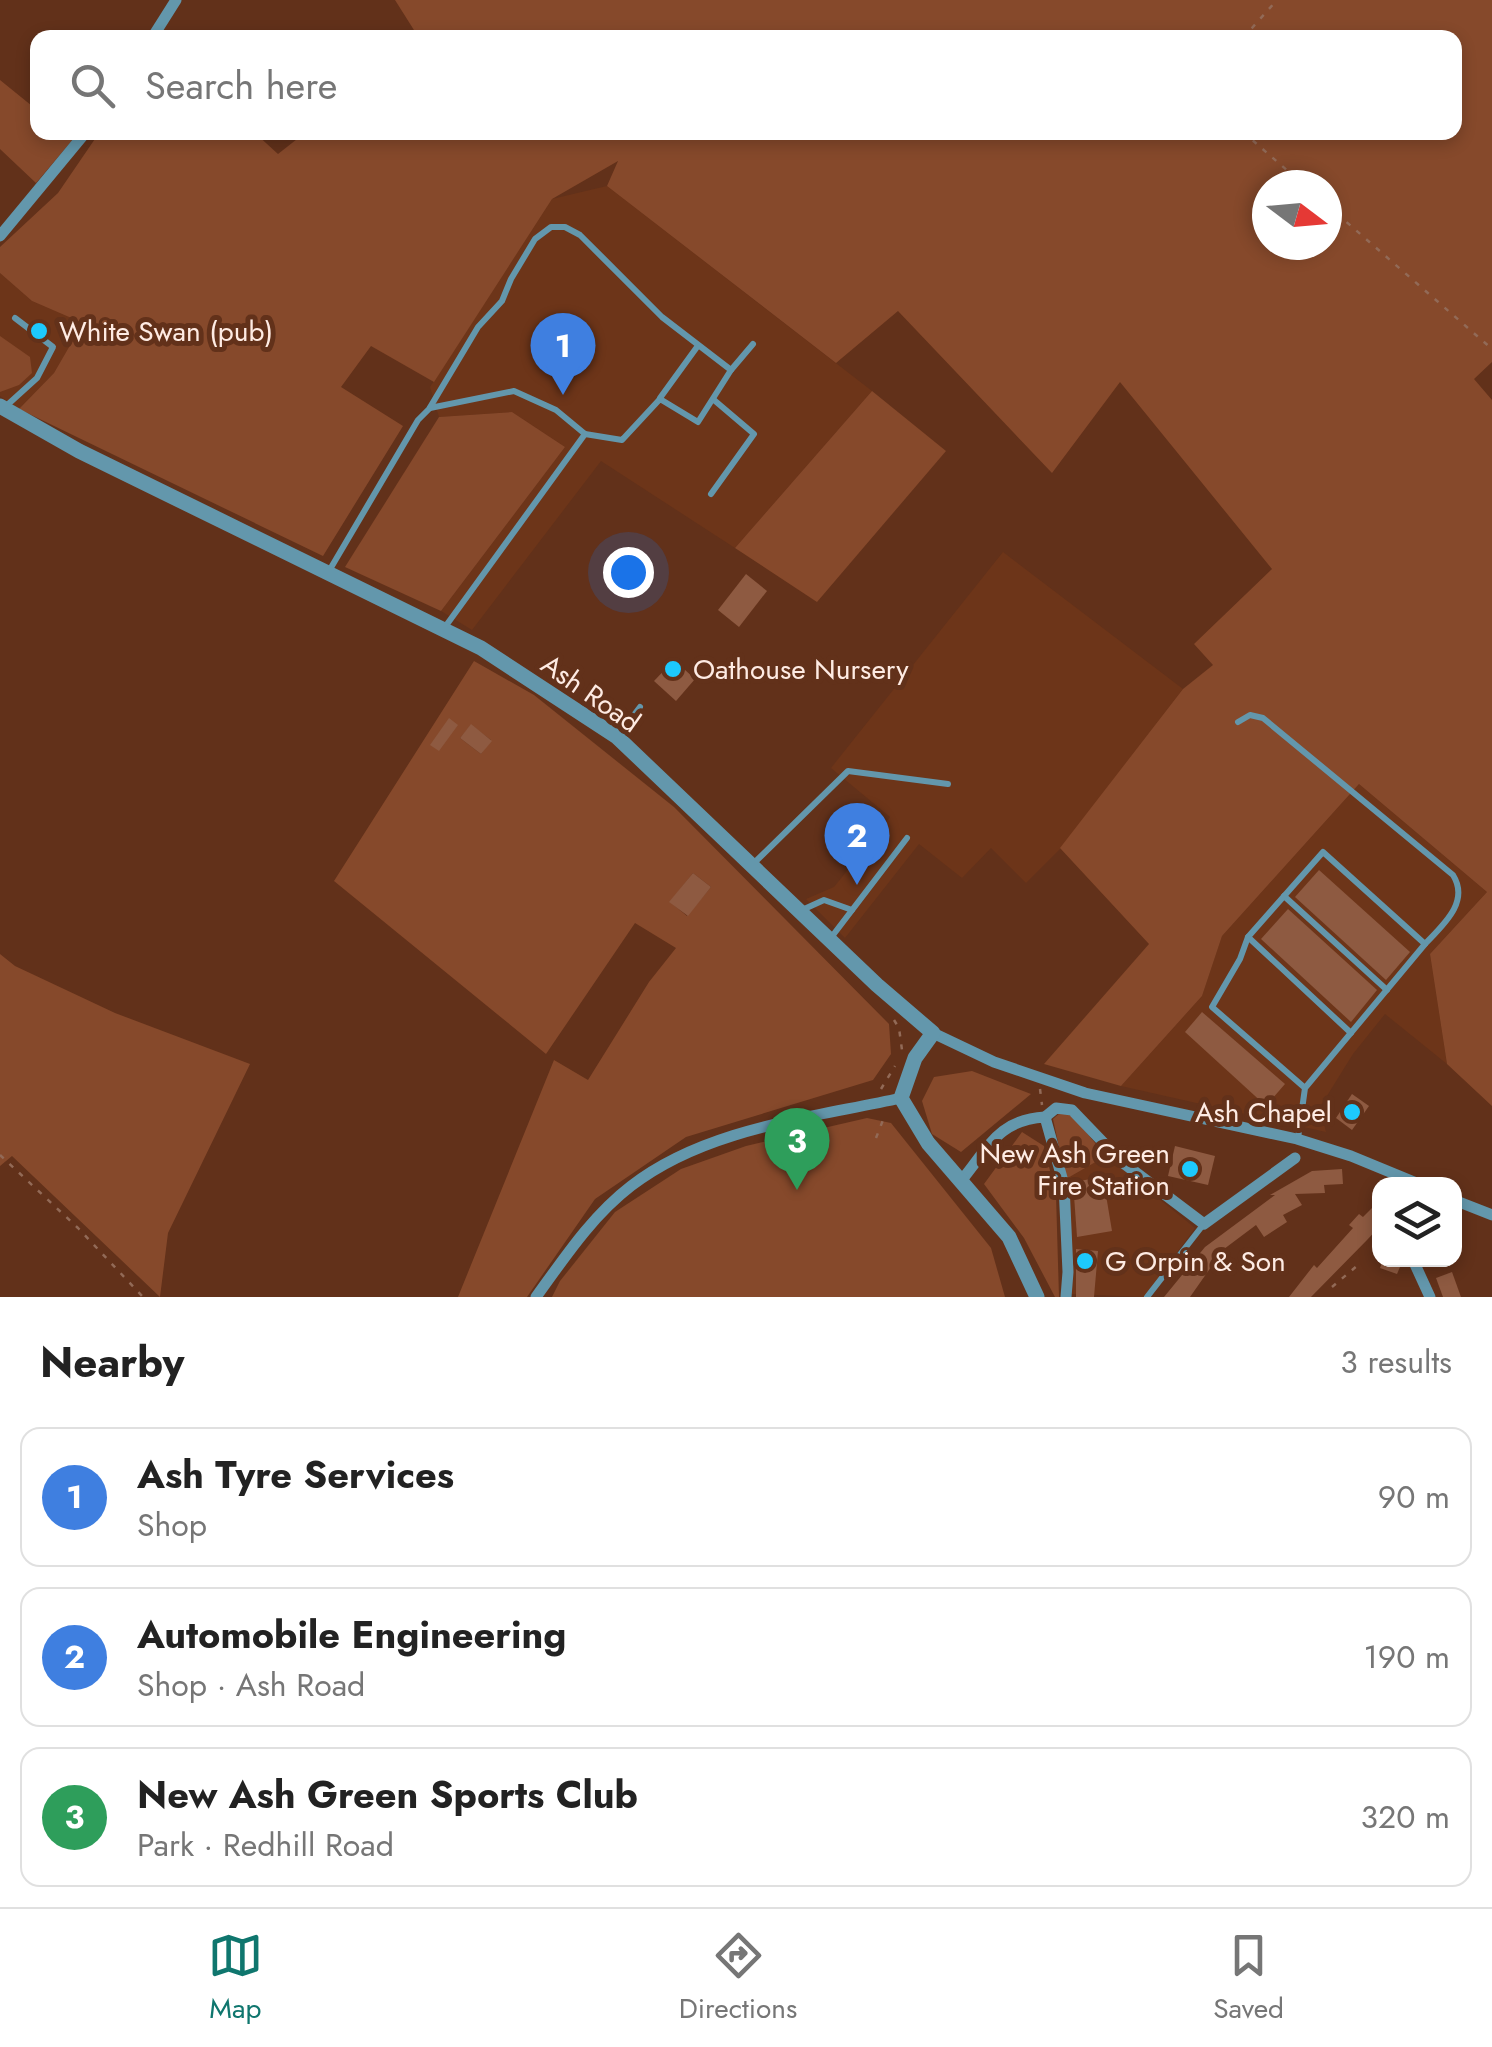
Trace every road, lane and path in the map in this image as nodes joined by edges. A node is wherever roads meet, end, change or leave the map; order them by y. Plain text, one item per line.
1 (176, 0) edge
2 (1277, 0) edge
3 (157, 30) edge
4 (1250, 30) edge
5 (79, 140) edge
6 (1252, 140) edge
7 (1287, 170) edge
8 (1342, 219) edge
9 (0, 236) edge
10 (15, 318) dead end
11 (753, 344) dead end
12 (697, 346) junction
13 (1492, 349) edge
14 (731, 370) junction
15 (660, 398) junction
16 (714, 400) junction
17 (2, 407) edge
18 (429, 408) junction
19 (585, 434) junction
20 (712, 494) dead end
21 (328, 572) junction
22 (444, 628) junction
23 (640, 707) dead end
24 (1238, 722) dead end
25 (617, 737) junction
26 (948, 784) dead end
27 (907, 838) dead end
28 (752, 865) junction
29 (1284, 896) junction
30 (800, 910) junction
31 (852, 910) junction
32 (1248, 938) junction
33 (829, 940) junction
34 (1425, 944) junction
35 (1387, 990) junction
36 (889, 1013) dead end
37 (933, 1032) junction
38 (1351, 1033) junction
39 (1040, 1078) junction
40 (1305, 1088) junction
41 (881, 1089) dead end
42 (896, 1099) junction
43 (1047, 1115) junction
44 (876, 1138) dead end
45 (1298, 1140) junction
46 (0, 1155) edge
47 (1295, 1158) dead end
48 (1402, 1177) edge
49 (961, 1181) junction
50 (1462, 1203) edge
51 (1492, 1216) edge
52 (1204, 1224) junction
53 (1358, 1266) dead end
54 (1416, 1267) edge
55 (1332, 1288) dead end
56 (143, 1297) edge
57 (536, 1297) edge
58 (1037, 1297) edge
59 (1066, 1297) edge
60 (1148, 1297) edge
61 (1430, 1297) edge

1 - 3 street
2 - 4 path
5 - 9 street
6 - 7 path
8 - 13 path
10 - 17 lane
11 - 14 lane
12 - 14 lane
12 - 15 lane
12 - 18 lane
14 - 16 lane
15 - 16 lane
15 - 19 lane
16 - 20 lane
17 - 21 street, Ash Road
18 - 19 lane
18 - 21 lane
19 - 22 lane
21 - 22 street, Ash Road
22 - 25 street, Ash Road
23 - 25 lane
24 - 34 lane
25 - 28 street, Ash Road
26 - 28 lane
27 - 31 lane
28 - 30 street, Ash Road
29 - 32 lane
29 - 34 lane
29 - 35 lane
30 - 31 lane
30 - 33 street, Ash Road
31 - 33 lane
32 - 38 lane
32 - 40 lane
33 - 37 street, Ash Road
34 - 35 lane
35 - 38 lane
36 - 41 path
37 - 39 street
37 - 42 street
38 - 40 lane
39 - 43 path
39 - 45 street
40 - 45 lane
42 - 44 path
42 - 49 street
42 - 57 street
43 - 49 street
43 - 52 street
43 - 59 street
45 - 48 street
46 - 56 path
47 - 52 street
49 - 58 street
50 - 51 street
52 - 60 lane
53 - 55 path
54 - 61 street

